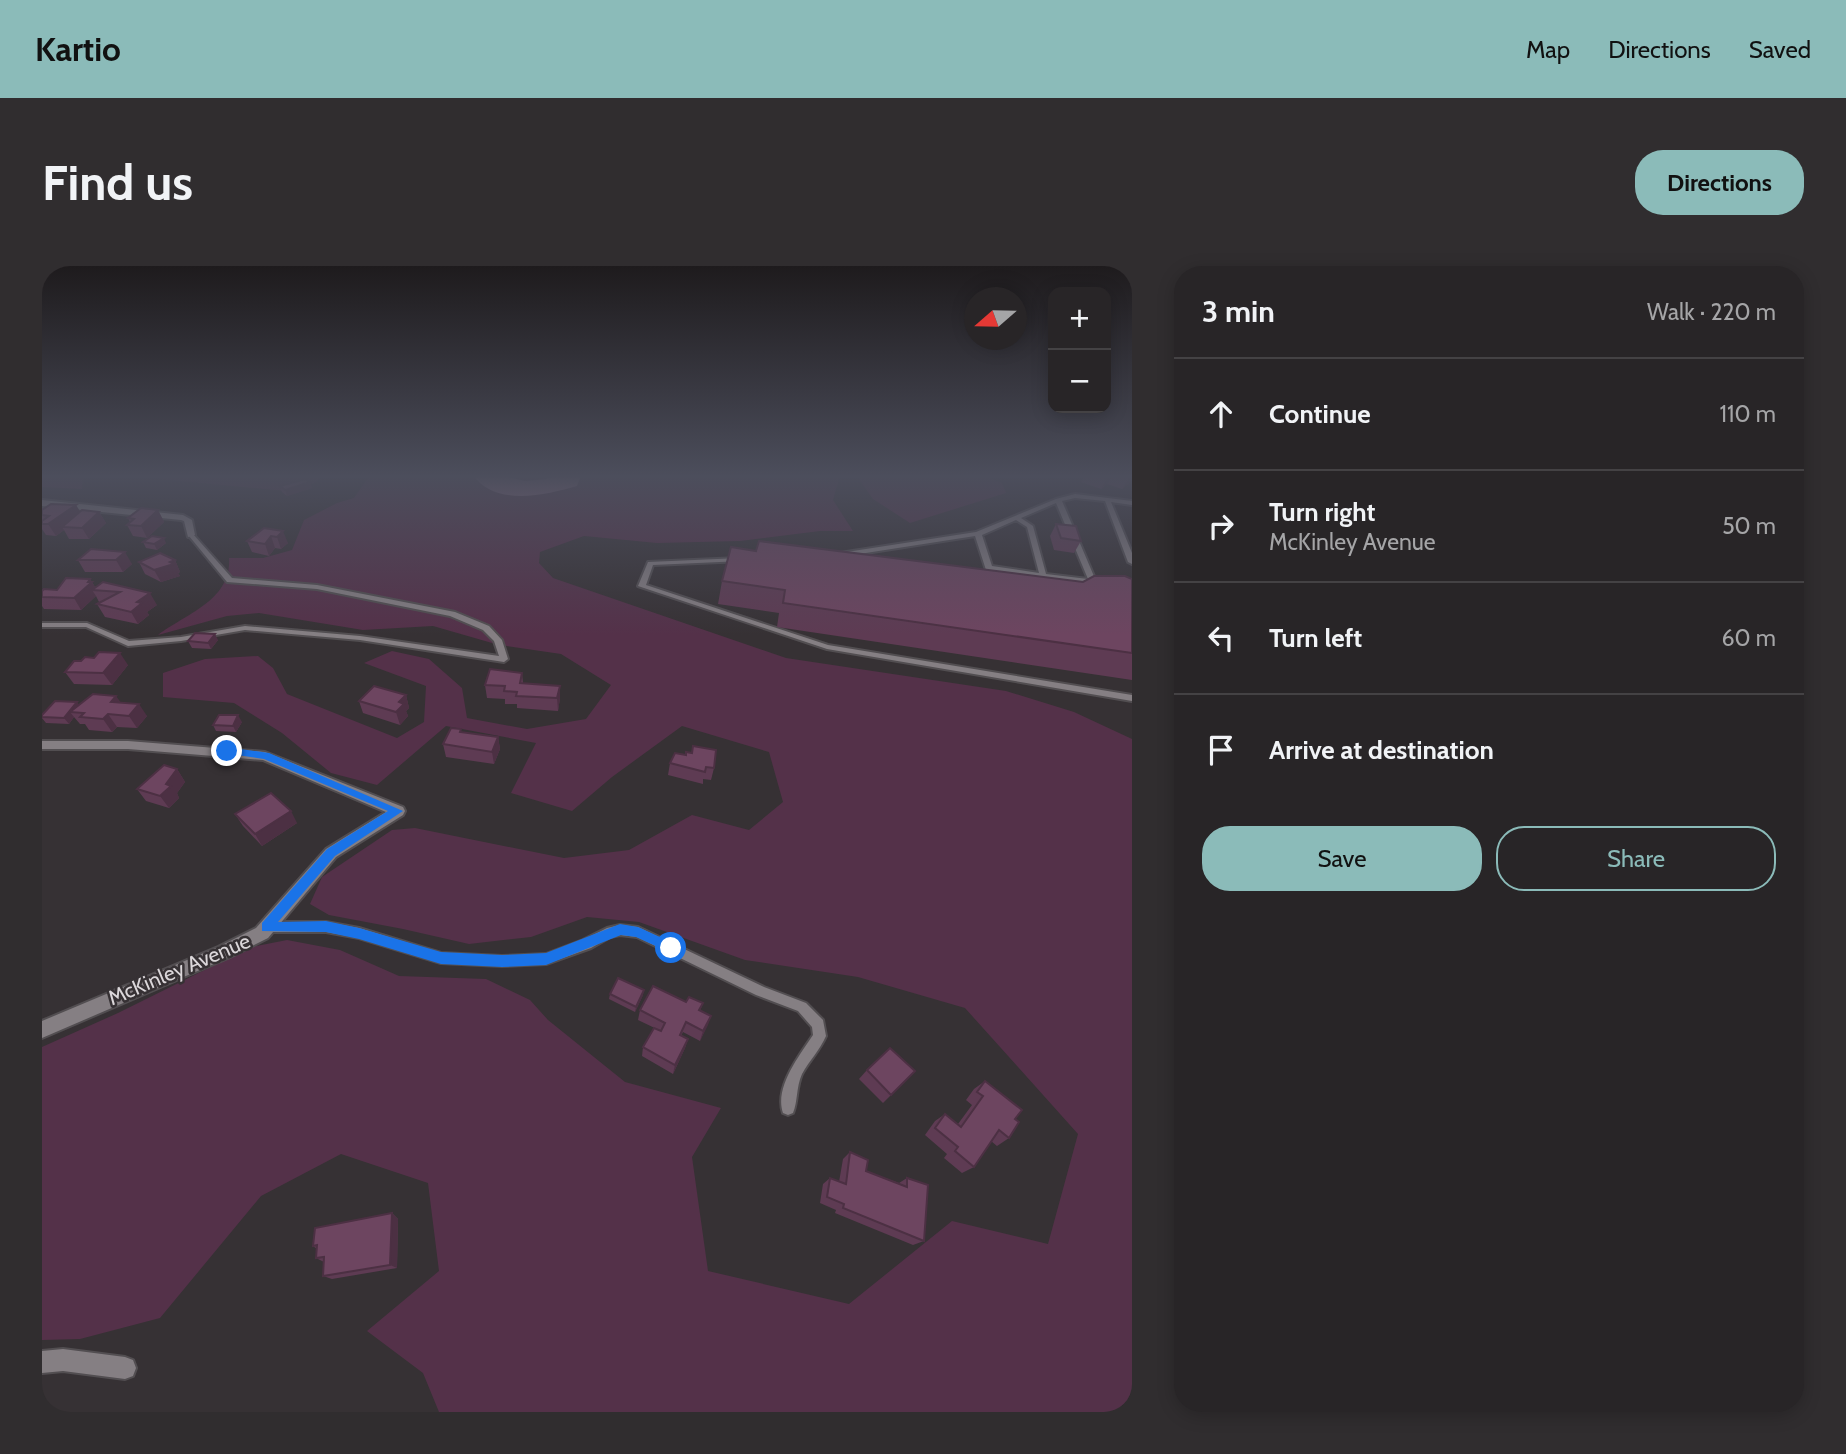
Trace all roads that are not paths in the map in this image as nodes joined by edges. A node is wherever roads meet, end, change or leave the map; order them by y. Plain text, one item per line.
1 (190, 528) edge
2 (991, 528) edge
3 (1029, 528) edge
4 (1070, 528) edge
5 (1119, 528) edge
6 (978, 534) junction
7 (191, 535) joint
8 (835, 556) edge
9 (756, 560) edge
10 (1132, 562) edge
11 (1044, 576) junction
12 (1093, 582) junction
13 (1106, 584) edge
14 (42, 625) edge
15 (827, 635) dead end
16 (827, 647) junction
17 (1132, 698) edge
18 (42, 745) edge
19 (266, 927) junction
20 (42, 1030) edge
21 (788, 1108) dead end
22 (42, 1362) edge
23 (125, 1368) dead end

1 - 7 street
2 - 6 lane
3 - 11 lane
4 - 12 lane
5 - 10 lane
6 - 8 lane
6 - 11 lane
7 - 14 lane
9 - 16 lane
11 - 12 lane
12 - 13 lane
15 - 16 lane
16 - 17 lane
18 - 19 street, McKinley Avenue
19 - 20 street, McKinley Avenue
19 - 21 lane
22 - 23 street

